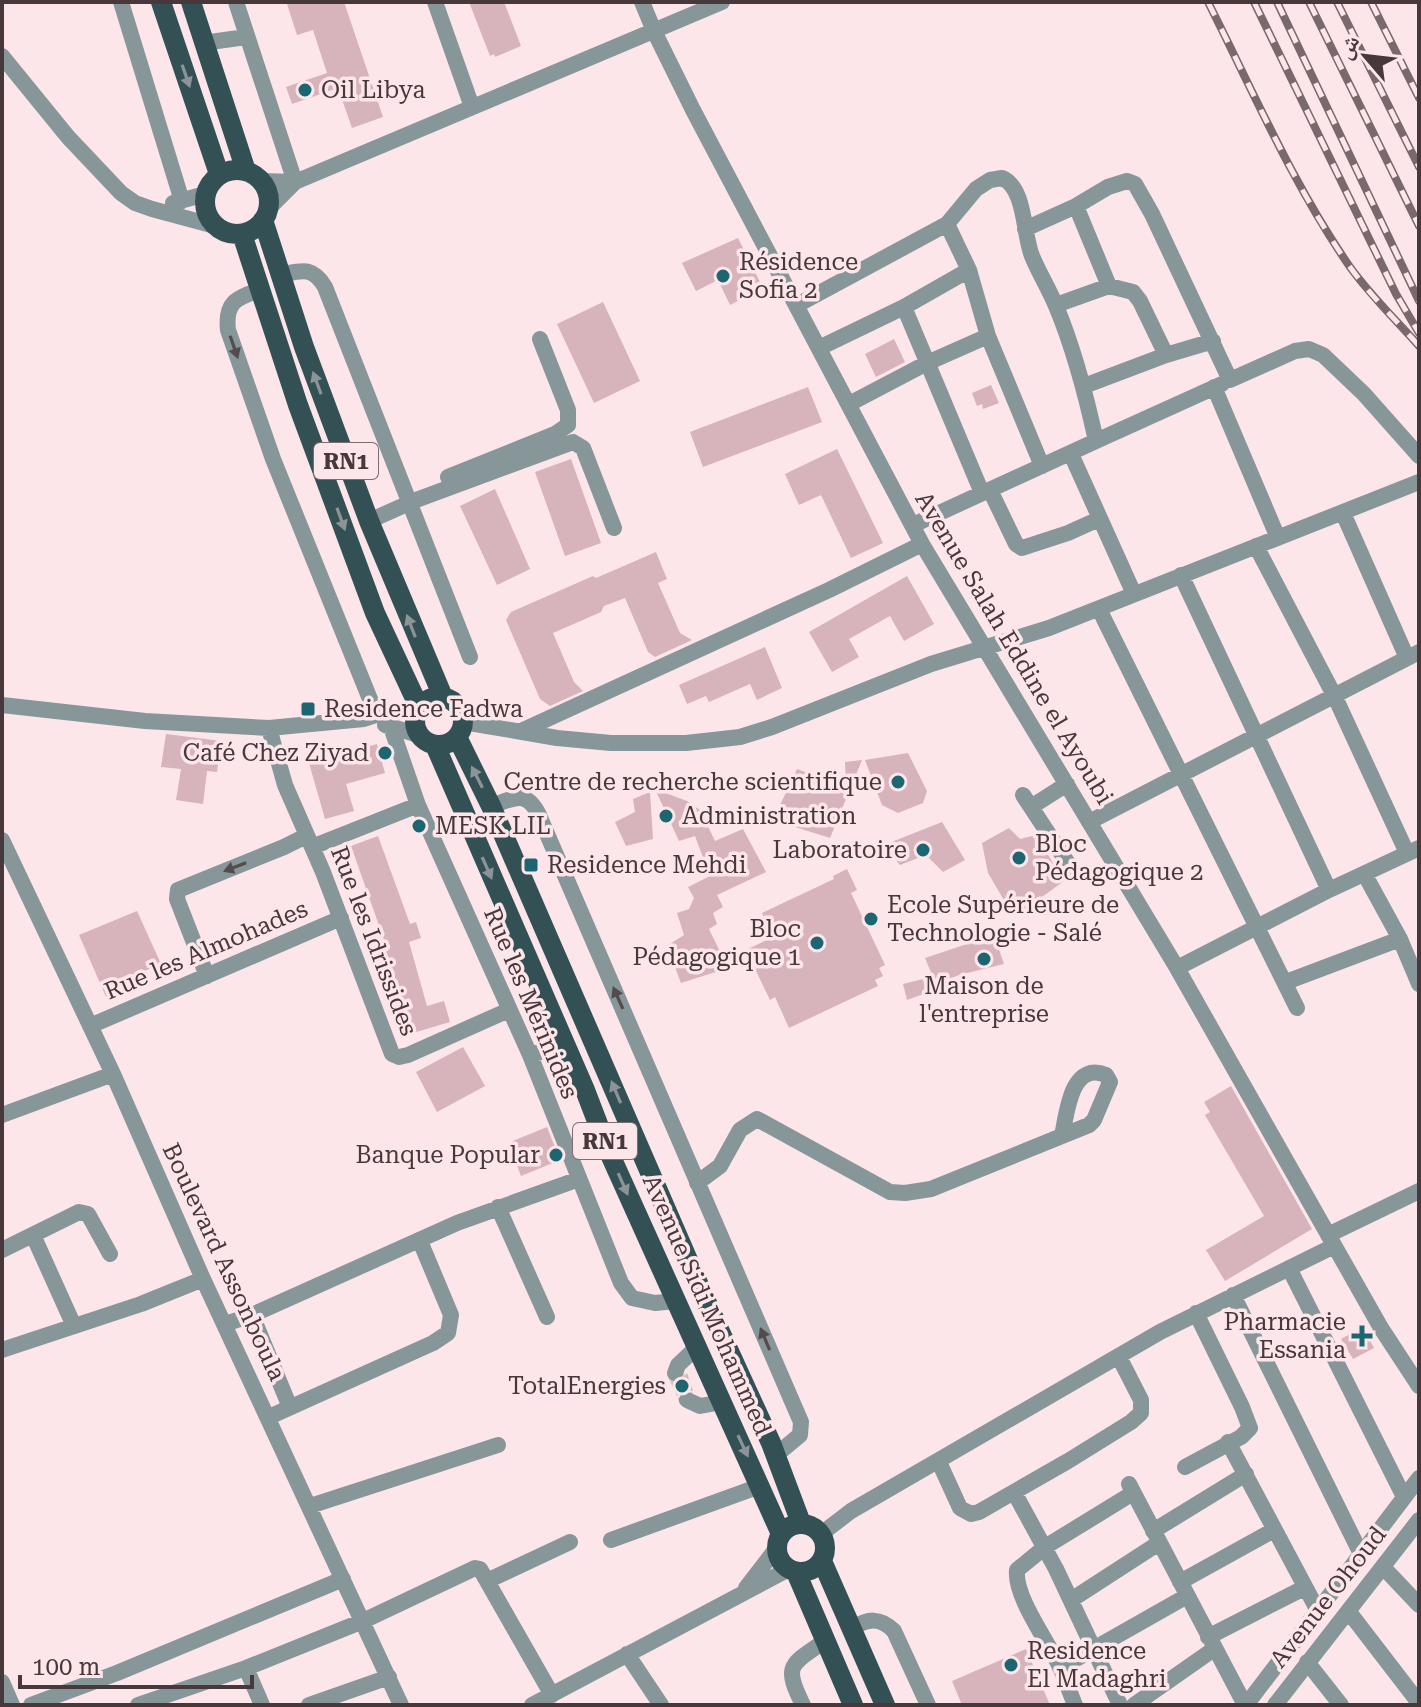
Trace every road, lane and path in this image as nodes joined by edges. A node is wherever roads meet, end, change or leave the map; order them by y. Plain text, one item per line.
1 (121, 2) edge
2 (161, 2) edge
3 (191, 2) edge
4 (236, 2) edge
5 (435, 2) edge
6 (642, 2) edge
7 (722, 2) edge
8 (654, 31) junction
9 (246, 37) junction
10 (203, 43) junction
11 (2, 56) edge
12 (472, 107) junction
13 (219, 174) junction
14 (254, 176) junction
15 (295, 182) junction
16 (205, 194) junction
17 (182, 201) junction
18 (135, 203) junction
19 (1076, 206) junction
20 (266, 215) junction
21 (947, 224) junction
22 (215, 226) junction
23 (1025, 229) junction
24 (242, 234) junction
25 (969, 270) junction
26 (279, 275) junction
27 (1109, 286) junction
28 (260, 290) junction
29 (797, 305) junction
30 (1056, 305) junction
31 (904, 307) junction
32 (988, 336) junction
33 (540, 339) dead end
34 (1213, 341) junction
35 (819, 348) junction
36 (1166, 355) junction
37 (927, 363) junction
38 (1230, 380) junction
39 (1084, 386) junction
40 (1214, 387) junction
41 (849, 404) junction
42 (1096, 441) junction
43 (1071, 454) junction
44 (1419, 456) edge
45 (1042, 466) junction
46 (1419, 482) edge
47 (986, 491) junction
48 (412, 501) junction
49 (1343, 513) junction
50 (1099, 519) junction
51 (369, 521) junction
52 (913, 525) junction
53 (614, 528) dead end
54 (1278, 538) junction
55 (922, 544) junction
56 (1256, 546) junction
57 (1181, 575) junction
58 (1134, 594) junction
59 (1099, 609) junction
60 (984, 647) junction
61 (1413, 655) edge
62 (470, 657) dead end
63 (443, 697) junction
64 (1335, 697) junction
65 (2, 705) edge
66 (418, 710) junction
67 (370, 716) junction
68 (391, 727) junction
69 (269, 728) junction
70 (460, 730) junction
71 (521, 731) junction
72 (1259, 736) junction
73 (427, 740) junction
74 (1182, 774) junction
75 (1067, 784) junction
76 (418, 805) junction
77 (491, 806) junction
78 (1089, 822) junction
79 (2, 840) edge
80 (309, 842) junction
81 (1413, 851) edge
82 (1073, 871) dead end
83 (1365, 875) junction
84 (1329, 890) junction
85 (341, 918) junction
86 (1259, 926) junction
87 (1409, 947) edge
88 (1177, 968) junction
89 (207, 976) junction
90 (1286, 982) junction
91 (1419, 984) edge
92 (1297, 1008) dead end
93 (509, 1010) junction
94 (90, 1026) junction
95 (565, 1045) junction
96 (530, 1055) junction
97 (113, 1074) junction
98 (2, 1115) edge
99 (1062, 1136) dead end
100 (579, 1179) junction
101 (697, 1183) junction
102 (1419, 1191) edge
103 (498, 1207) junction
104 (33, 1235) junction
105 (1331, 1240) junction
106 (420, 1241) junction
107 (2, 1250) edge
108 (110, 1254) dead end
109 (1289, 1268) junction
110 (203, 1279) junction
111 (1233, 1295) junction
112 (676, 1301) junction
113 (1196, 1313) junction
114 (252, 1315) junction
115 (547, 1317) dead end
116 (225, 1324) junction
117 (74, 1326) junction
118 (721, 1335) junction
119 (697, 1347) junction
120 (2, 1350) edge
121 (1119, 1357) junction
122 (675, 1373) dead end
123 (1419, 1386) edge
124 (750, 1397) junction
125 (687, 1400) dead end
126 (289, 1405) junction
127 (724, 1406) junction
128 (269, 1417) junction
129 (1228, 1442) junction
130 (498, 1445) dead end
131 (776, 1455) junction
132 (939, 1462) junction
133 (1185, 1467) dead end
134 (1246, 1474) junction
135 (1419, 1478) edge
136 (760, 1486) junction
137 (1014, 1492) junction
138 (1404, 1497) junction
139 (310, 1506) junction
140 (1419, 1520) edge
141 (801, 1523) junction
142 (1274, 1530) junction
143 (821, 1534) junction
144 (1156, 1537) junction
145 (611, 1540) dead end
146 (779, 1541) junction
147 (570, 1542) dead end
148 (1045, 1547) junction
149 (1361, 1554) junction
150 (822, 1561) junction
151 (1383, 1567) junction
152 (793, 1570) junction
153 (343, 1579) junction
154 (487, 1581) junction
155 (1304, 1588) junction
156 (1184, 1589) junction
157 (743, 1592) junction
158 (1071, 1600) junction
159 (1419, 1605) edge
160 (1317, 1609) junction
161 (1349, 1612) junction
162 (363, 1621) junction
163 (851, 1629) junction
164 (825, 1641) junction
165 (1211, 1643) junction
166 (1094, 1649) junction
167 (627, 1654) junction
168 (1307, 1662) junction
169 (246, 1668) junction
170 (1060, 1668) junction
171 (389, 1677) junction
172 (2, 1682) edge
173 (552, 1695) junction
174 (1419, 1703) edge
175 (146, 1704) edge
176 (12, 1705) edge
177 (31, 1705) edge
178 (262, 1705) edge
179 (309, 1705) edge
180 (401, 1705) edge
181 (532, 1705) edge
182 (661, 1705) edge
183 (803, 1705) edge
184 (853, 1705) edge
185 (885, 1705) edge
186 (928, 1705) edge
187 (1075, 1705) edge
188 (1120, 1705) edge
189 (1134, 1705) edge
190 (1245, 1705) edge
191 (1275, 1705) edge
192 (1341, 1705) edge

1 - 17 street
2 -> 13 main road
3 - 10 main road, RN1
4 - 9 street
5 - 12 street
6 - 8 street, Avenue Salah Eddine el Ayoubi
7 - 8 street
8 - 12 street
8 - 29 street, Avenue Salah Eddine el Ayoubi
9 - 10 street
9 - 15 street
10 - 14 main road, RN1
11 - 18 street
12 - 15 street
13 - 14 main road
13 - 16 main road
14 - 15 street
14 - 20 main road, RN1
15 - 20 street
16 - 17 street
16 - 22 main road
17 - 18 street
18 - 22 street
19 - 23 street
19 - 27 street
19 - 34 street
20 - 24 main road
20 - 26 main road, RN1
21 - 23 street
21 - 25 street
21 - 29 street
22 - 24 main road
23 - 30 street
24 - 28 main road, RN1
25 - 31 street
25 - 32 street
26 - 48 street
51 -> 26 main road, RN1
27 - 30 street
27 - 36 street
28 -> 66 main road, RN1
28 -> 67 street
29 - 35 street, Avenue Salah Eddine el Ayoubi
30 - 39 street
31 - 35 street
31 - 37 street
32 - 37 street
32 - 45 street
33 - 48 street
34 - 36 street
34 - 38 street
35 - 41 street, Avenue Salah Eddine el Ayoubi
36 - 39 street
37 - 41 street
37 - 47 street
38 - 40 street
38 - 44 street
39 - 42 street
40 - 42 street
40 - 54 street
41 - 52 street, Avenue Salah Eddine el Ayoubi
42 - 43 street
43 - 45 street
43 - 50 street
45 - 47 street
46 - 49 street
47 - 50 street
47 - 52 street
48 - 51 street
48 - 53 street
48 - 62 street
49 - 54 street
49 - 61 street
50 - 58 street
63 -> 51 main road, RN1
52 - 55 street, Avenue Salah Eddine el Ayoubi
54 - 56 street
55 - 60 street, Avenue Salah Eddine el Ayoubi
55 - 71 street
56 - 57 street
56 - 64 street
57 - 58 street
57 - 72 street
58 - 59 street
59 - 60 street
59 - 74 street
60 - 71 street
60 - 75 street, Avenue Salah Eddine el Ayoubi
61 - 64 street
63 - 66 main road
63 - 70 main road, RN1
64 - 72 street
64 - 81 street
65 - 69 street
66 - 67 street
66 - 73 main road, RN1
67 - 68 street
67 - 69 street
68 - 73 street
68 - 76 street, Rue les Mérinides
69 - 80 street, Rue les Idrissides
70 - 71 street
70 - 73 main road
77 -> 70 main road, Avenue Sidi Mohammed / RN1
72 - 74 street
72 - 84 street
73 -> 95 main road, Avenue Sidi Mohammed / RN1
74 - 78 street
74 - 86 street
75 - 78 street, Avenue Salah Eddine el Ayoubi
75 - 82 street
76 - 80 street
76 - 93 street, Rue les Mérinides
101 -> 77 street
118 -> 77 main road, Avenue Sidi Mohammed / RN1
78 - 88 street, Avenue Salah Eddine el Ayoubi
79 - 94 street, Boulevard Assonboula
80 - 85 street, Rue les Idrissides
80 -> 89 street
81 - 83 street
83 - 84 street
83 - 87 street
84 - 86 street
85 - 89 street, Rue les Almohades
85 - 93 street, Rue les Idrissides
86 - 88 street
86 - 90 street
87 - 90 street
87 - 91 street
88 - 105 street, Avenue Salah Eddine el Ayoubi
89 - 94 street, Rue les Almohades
90 - 92 street
93 - 96 street, Rue les Mérinides
94 - 97 street, Boulevard Assonboula
95 - 96 street
95 -> 112 main road, Avenue Sidi Mohammed / RN1
96 - 100 street, Rue les Mérinides
97 - 98 street
97 - 110 street, Boulevard Assonboula
99 - 101 street
100 - 103 street
100 - 112 street, Rue les Mérinides
131 -> 101 street
102 - 105 street
103 - 106 street
103 - 115 street
104 - 107 street
104 - 108 street
104 - 117 street
105 - 109 street
105 - 123 street, Avenue Salah Eddine el Ayoubi
106 - 114 street
106 - 126 street
109 - 111 street
109 - 138 street
110 - 116 street, Boulevard Assonboula
110 - 117 street
111 - 113 street
111 - 149 street
112 - 119 main road, Avenue Sidi Mohammed / RN1
113 - 121 street
113 - 129 street
114 - 116 street
114 - 126 street
116 - 128 street, Boulevard Assonboula
117 - 120 street
118 - 119 main road
118 - 124 main road, Avenue Sidi Mohammed / RN1
119 - 122 street
119 - 127 main road, Avenue Sidi Mohammed / RN1
121 - 132 street
121 - 137 street
124 - 127 main road
124 - 131 main road, Avenue Sidi Mohammed / RN1
125 - 127 street
126 - 128 street
127 -> 136 main road, Avenue Sidi Mohammed / RN1
128 - 139 street, Boulevard Assonboula
129 - 133 street
129 - 134 street
130 - 139 street
131 - 141 main road, Avenue Sidi Mohammed / RN1
132 - 137 street
132 - 143 street
134 - 142 street
134 - 144 street
135 - 138 street
136 - 145 street
136 - 146 main road, Avenue Sidi Mohammed / RN1
137 - 148 street
138 - 149 street
139 - 153 street, Boulevard Assonboula
140 - 151 street, Avenue Ohoud
141 - 143 main road
141 - 146 main road
142 - 155 street
142 - 156 street
143 - 150 main road
144 - 148 street
144 - 156 street
144 - 158 street
146 - 152 main road, RN1
146 - 157 street
147 - 154 street
148 - 158 street
148 - 170 street
149 - 160 street
150 - 152 main road
150 - 163 main road
151 - 159 street
151 - 161 street, Avenue Ohoud
152 - 157 street
152 - 164 main road, RN1
153 - 162 street, Boulevard Assonboula
153 - 177 street
154 - 162 street
154 - 173 street
155 - 160 street
155 - 165 street
156 - 165 street
156 - 166 street
157 - 167 street
158 - 166 street
160 - 190 street
161 - 168 street, Avenue Ohoud
161 - 174 street
162 - 169 street
162 - 171 street, Boulevard Assonboula
163 - 185 main road
163 - 186 street
164 - 183 street
164 - 184 main road, RN1
165 - 189 street
165 - 190 street
166 - 170 street
166 - 188 street
167 - 173 street
167 - 182 street
168 - 191 street, Avenue Ohoud
168 - 192 street
169 - 175 street
169 - 178 street
170 - 187 street
171 - 179 street
171 - 180 street, Boulevard Assonboula
172 - 176 street
173 - 181 street

